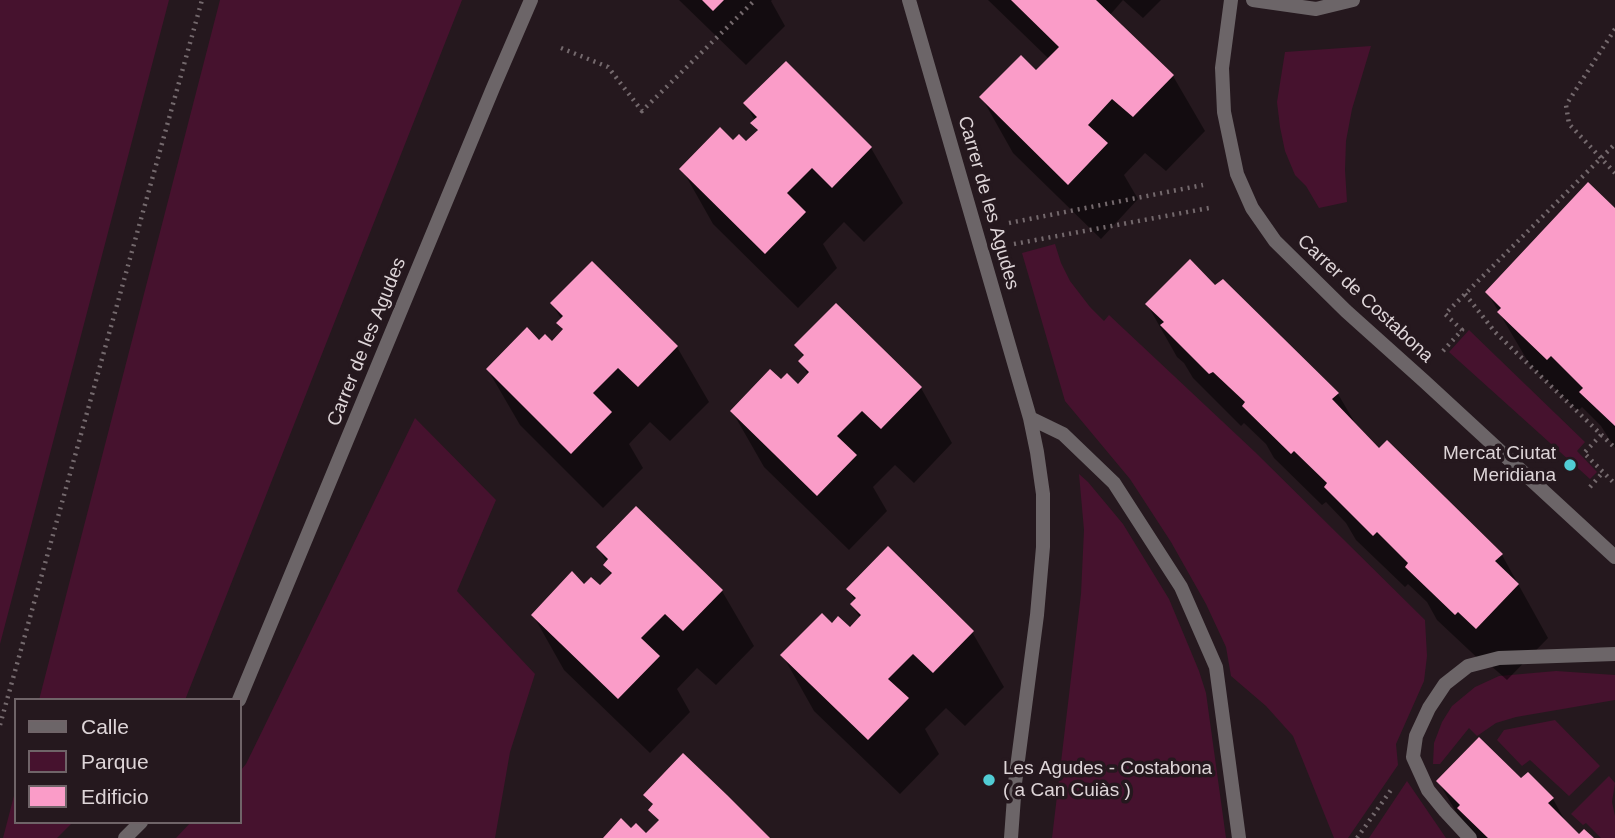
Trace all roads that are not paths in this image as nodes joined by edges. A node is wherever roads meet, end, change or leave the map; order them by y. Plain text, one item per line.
1 (531, 0) edge
2 (909, 0) edge
3 (1231, 0) edge
4 (1253, 0) edge
5 (1353, 0) edge
6 (1030, 418) junction
7 (1615, 556) edge
8 (1615, 654) edge
9 (240, 698) edge
10 (139, 824) edge
11 (125, 838) edge
12 (1011, 838) edge
13 (1239, 838) edge
14 (1471, 838) edge

1 - 9 street, Carrer de les Agudes
2 - 6 street, Carrer de les Agudes
3 - 7 street, Carrer de Costabona
4 - 5 street
6 - 12 street, Carrer de les Agudes
6 - 13 street
8 - 14 street
10 - 11 street

